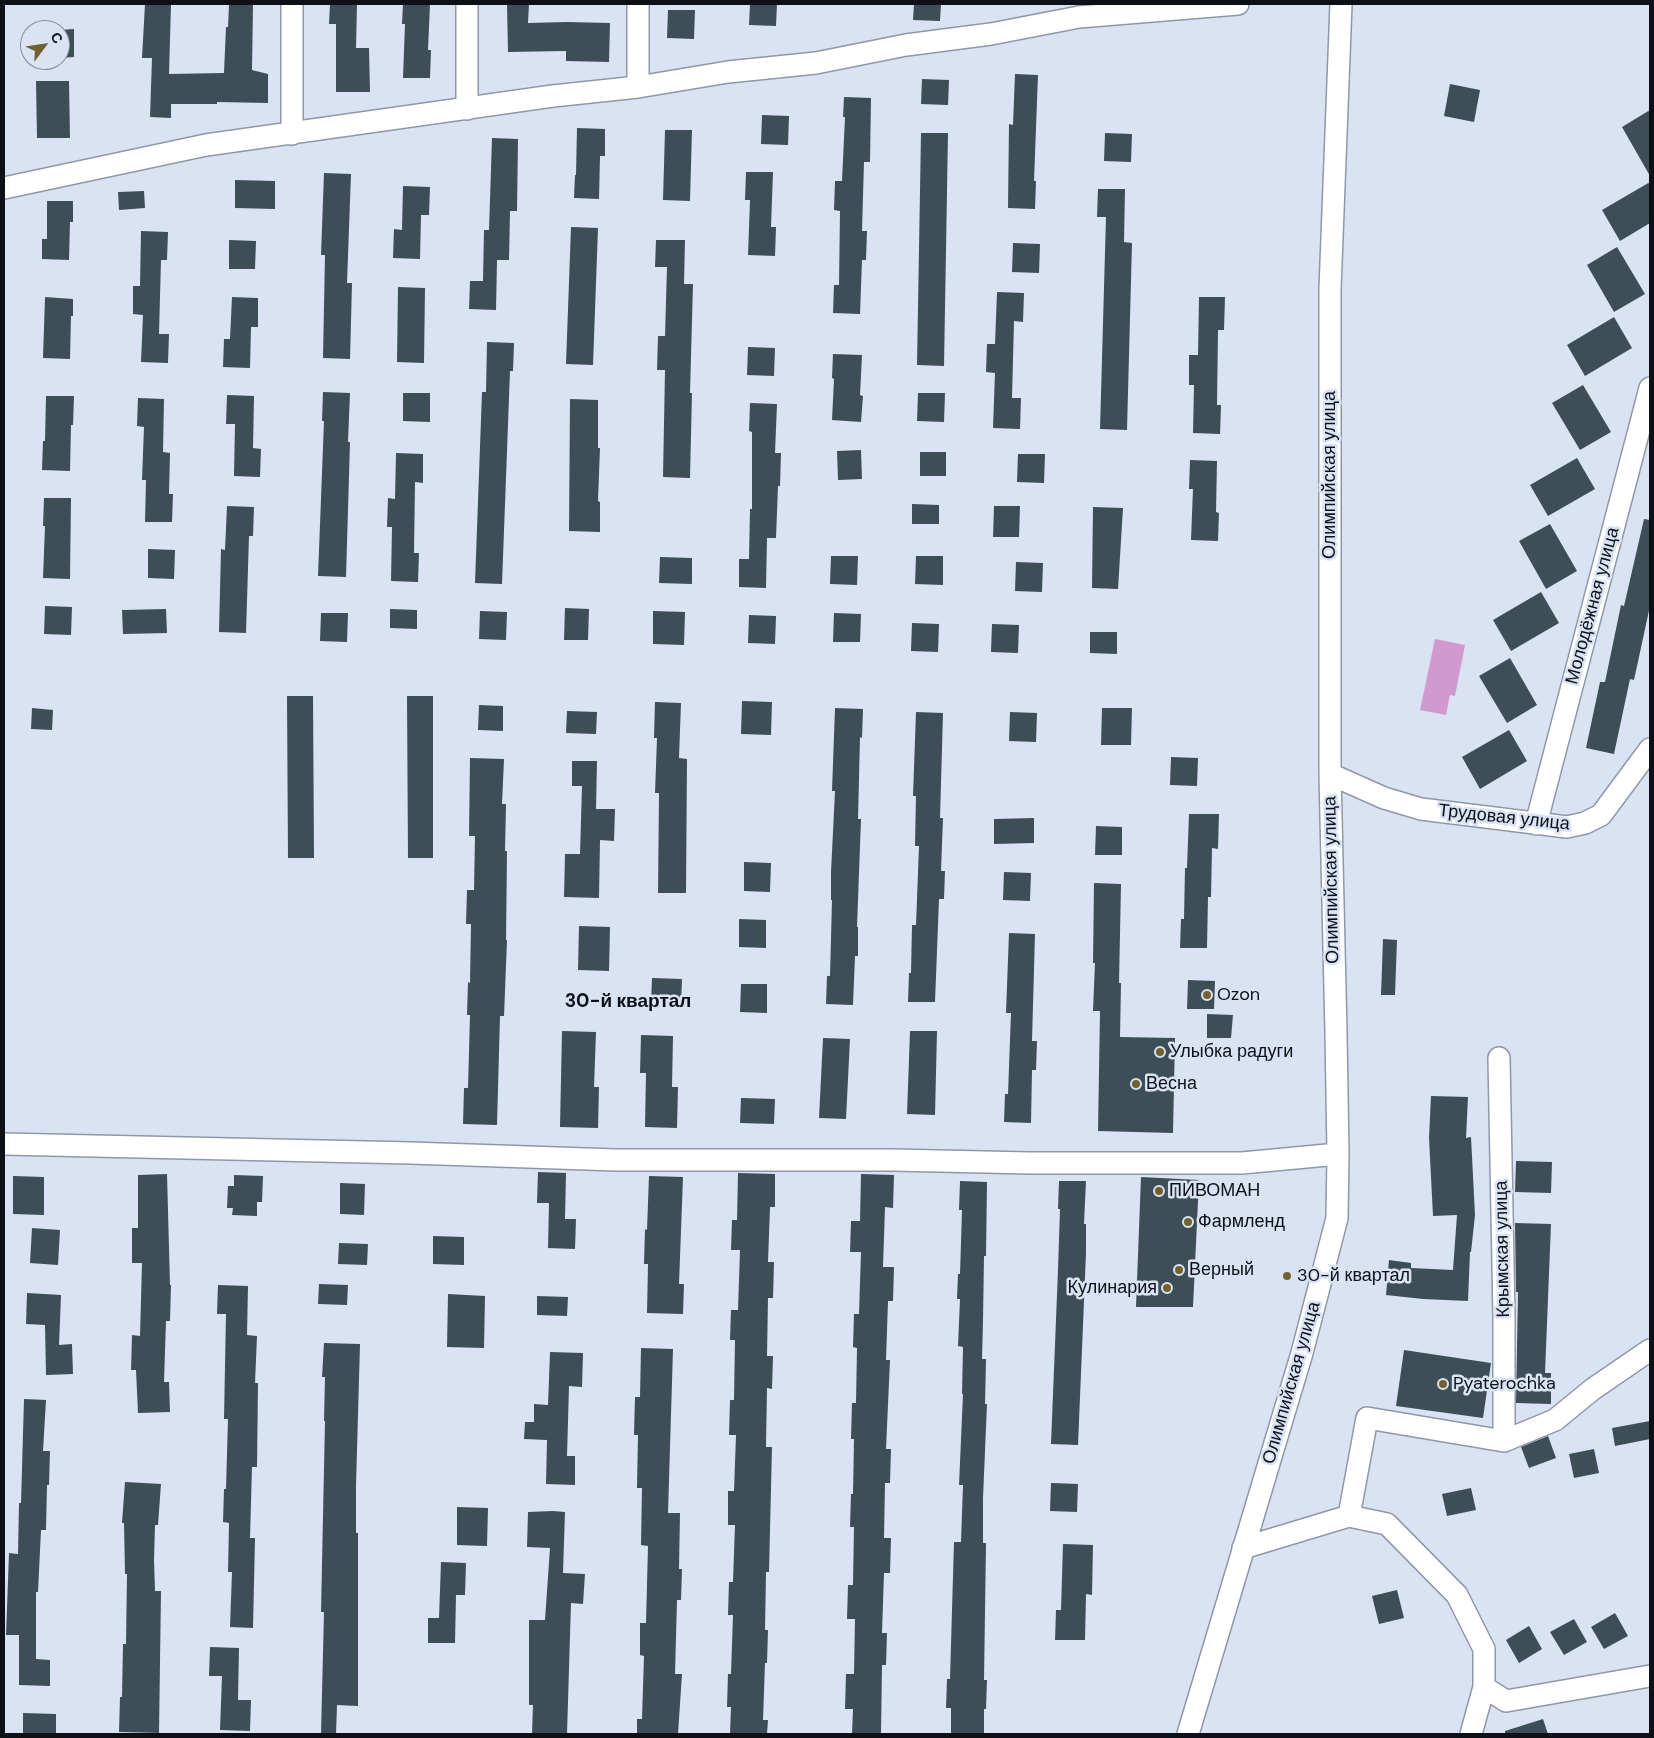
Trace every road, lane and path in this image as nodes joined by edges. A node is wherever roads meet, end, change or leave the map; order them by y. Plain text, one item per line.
1 (292, 4) edge
2 (467, 4) edge
3 (638, 4) edge
4 (1238, 4) edge
5 (1341, 4) edge
6 (638, 87) junction
7 (467, 109) junction
8 (292, 134) junction
9 (4, 188) edge
10 (1650, 388) edge
11 (1650, 749) edge
12 (1330, 774) junction
13 (1536, 824) junction
14 (1499, 1058) dead end
15 (4, 1144) edge
16 (1338, 1154) junction
17 (1650, 1350) edge
18 (1504, 1441) junction
19 (1349, 1516) junction
20 (1244, 1548) junction
21 (1650, 1676) edge
22 (1484, 1686) junction
23 (1188, 1734) edge
24 (1471, 1734) edge

1 - 8 street
2 - 7 street
3 - 6 street
4 - 6 street
5 - 12 street, Олимпийская улица
6 - 7 street
7 - 8 street
8 - 9 street
10 - 13 street, Молодёжная улица
11 - 13 street, Трудовая улица
12 - 13 street, Трудовая улица
12 - 16 street, Олимпийская улица
14 - 18 street, Крымская улица
15 - 16 street
16 - 20 street, Олимпийская улица
17 - 18 street
18 - 19 street
19 - 20 street
19 - 22 street
20 - 23 street, Олимпийская улица
21 - 22 street
22 - 24 street

